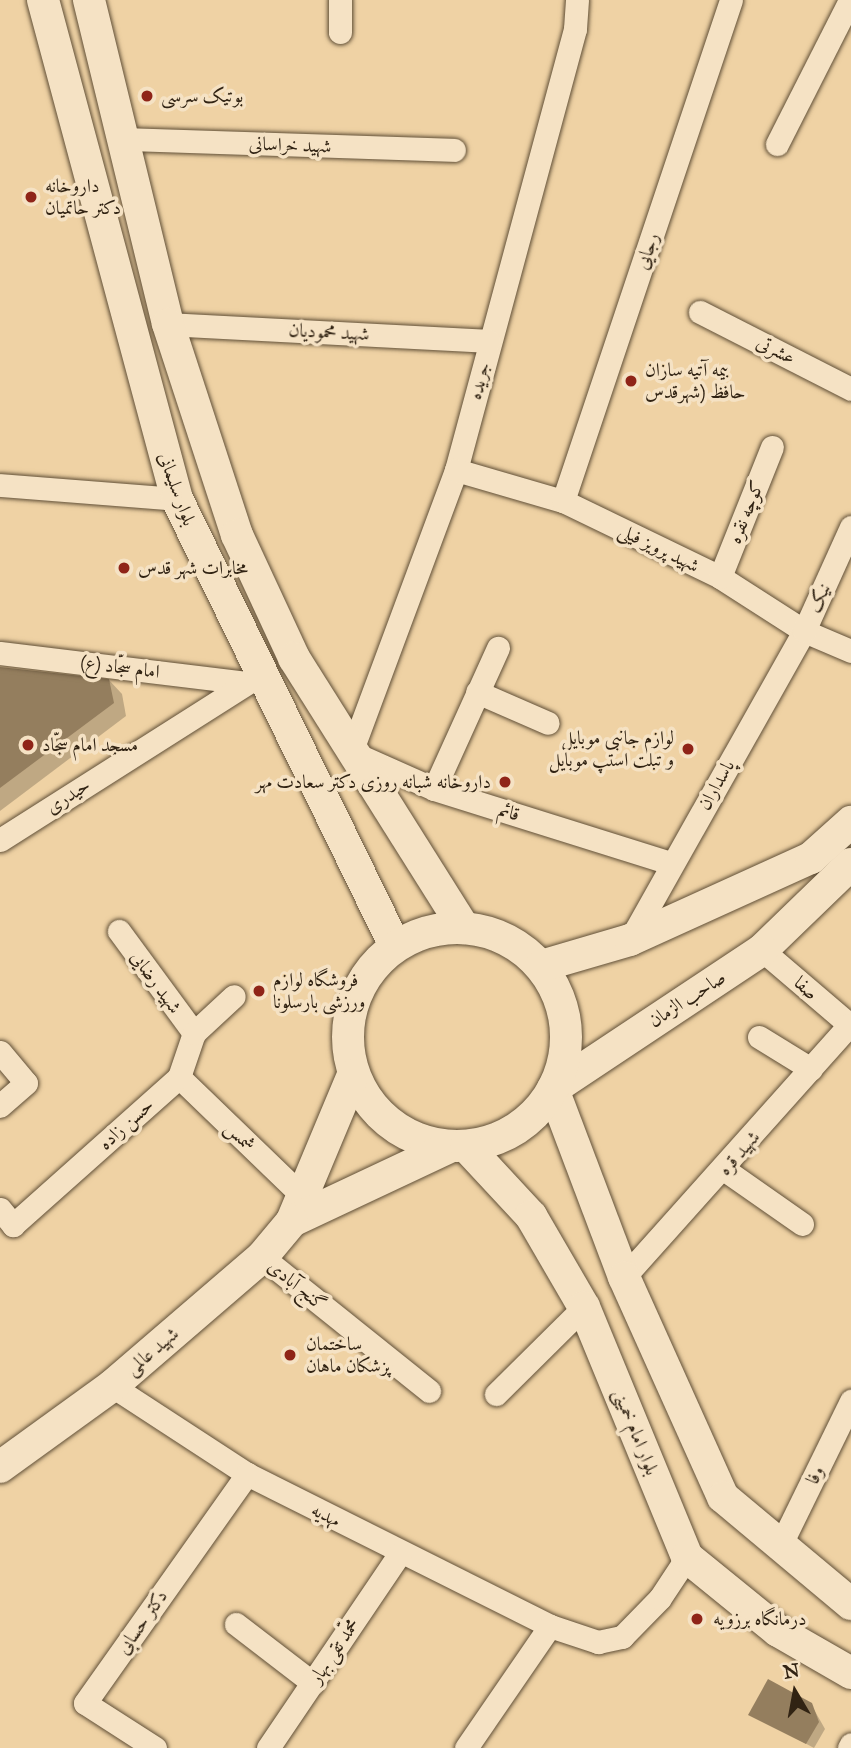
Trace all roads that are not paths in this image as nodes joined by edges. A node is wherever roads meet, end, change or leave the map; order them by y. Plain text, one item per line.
1 (43, 0) edge
2 (89, 0) edge
3 (340, 0) edge
4 (577, 0) edge
5 (731, 0) edge
6 (850, 0) edge
7 (340, 32) dead end
8 (126, 139) junction
9 (777, 144) dead end
10 (454, 150) dead end
11 (700, 312) dead end
12 (168, 324) junction
13 (489, 341) junction
14 (851, 389) edge
15 (772, 447) dead end
16 (456, 470) junction
17 (0, 485) edge
18 (177, 499) junction
19 (563, 501) junction
20 (851, 527) edge
21 (720, 577) junction
22 (804, 631) junction
23 (498, 648) dead end
24 (851, 651) edge
25 (0, 653) edge
26 (249, 679) junction
27 (477, 692) junction
28 (548, 723) dead end
29 (351, 752) junction
30 (435, 789) junction
31 (851, 822) edge
32 (0, 840) edge
33 (670, 863) junction
34 (851, 864) edge
35 (658, 914) junction
36 (464, 928) junction
37 (119, 931) dead end
38 (395, 946) junction
39 (762, 950) junction
40 (541, 967) junction
41 (234, 996) dead end
42 (850, 1025) edge
43 (194, 1033) junction
44 (759, 1037) dead end
45 (0, 1052) edge
46 (811, 1069) junction
47 (353, 1075) junction
48 (179, 1077) junction
49 (553, 1089) junction
50 (0, 1106) edge
51 (458, 1147) junction
52 (725, 1170) junction
53 (297, 1208) junction
54 (0, 1209) edge
55 (802, 1224) dead end
56 (262, 1257) junction
57 (624, 1276) junction
58 (584, 1307) junction
59 (112, 1386) junction
60 (429, 1391) dead end
61 (496, 1394) dead end
62 (851, 1401) edge
63 (2, 1462) edge
64 (247, 1474) junction
65 (779, 1548) junction
66 (400, 1553) junction
67 (687, 1557) junction
68 (851, 1604) edge
69 (236, 1624) dead end
70 (550, 1626) junction
71 (851, 1673) edge
72 (313, 1683) junction
73 (155, 1748) edge
74 (268, 1748) edge
75 (466, 1748) edge

1 - 18 main road, بلوار سلیمانی
2 - 8 main road
3 - 7 street
4 - 13 street, جریده
5 - 19 street, رجایی
6 - 9 street
8 - 10 street, شهید خراسانی
8 - 12 main road
11 - 14 street, عشرتی
12 - 13 street, شهید محمودیان
12 - 29 main road
13 - 16 street, جریده
15 - 21 street, کوچه نقره
16 - 19 street, شهید پرویز فیلی
16 - 29 street, جریده
17 - 18 street
18 - 26 main road, بلوار سلیمانی
19 - 21 street, شهید پرویز فیلی
20 - 22 street, نیک
21 - 22 street, شهید پرویز فیلی
22 - 24 street, شهید پرویز فیلی
22 - 33 street, پاسداران
23 - 27 street
25 - 26 street, امام سجّاد (ع)
26 - 32 street, حیدری
26 - 38 main road, بلوار سلیمانی
27 - 28 street
27 - 30 street
29 - 30 street, قائم
29 - 36 main road
30 - 33 street, قائم
31 - 35 main road
33 - 35 street, پاسداران
34 - 39 main road, صاحب الزمان
35 - 40 main road
36 - 38 main road
36 - 40 main road
37 - 43 street, شهید رضایی
38 - 47 main road
39 - 42 street, صفا
39 - 49 main road, صاحب الزمان
40 - 49 main road
41 - 43 street, حسن زاده
42 - 46 street, شهید قره
43 - 48 street, حسن زاده
44 - 46 street
45 - 50 street
46 - 52 street, شهید قره
47 - 51 main road
47 - 53 main road, شهید عالمی
48 - 53 street, شمس
48 - 54 street, حسن زاده
49 - 51 main road
49 - 57 main road
51 - 53 main road, شهید عالمی
51 - 58 main road, بلوار امام خمینی
52 - 55 street
52 - 57 street, شهید قره
53 - 56 main road, شهید عالمی
56 - 59 main road, شهید عالمی
56 - 60 street, گنج آبادی
57 - 65 main road
58 - 61 street
58 - 67 main road, بلوار امام خمینی
59 - 63 main road, شهید عالمی
59 - 64 street, مهدیه
62 - 65 street, وفا
64 - 66 street, مهدیه
64 - 73 street, دکتر حسابی
65 - 68 main road
66 - 70 street, مهدیه
66 - 72 street, محمّد تقی بهار
67 - 70 street, مهدیه
67 - 71 main road, بلوار امام خمینی
69 - 72 street
70 - 75 street
72 - 74 street, محمّد تقی بهار

